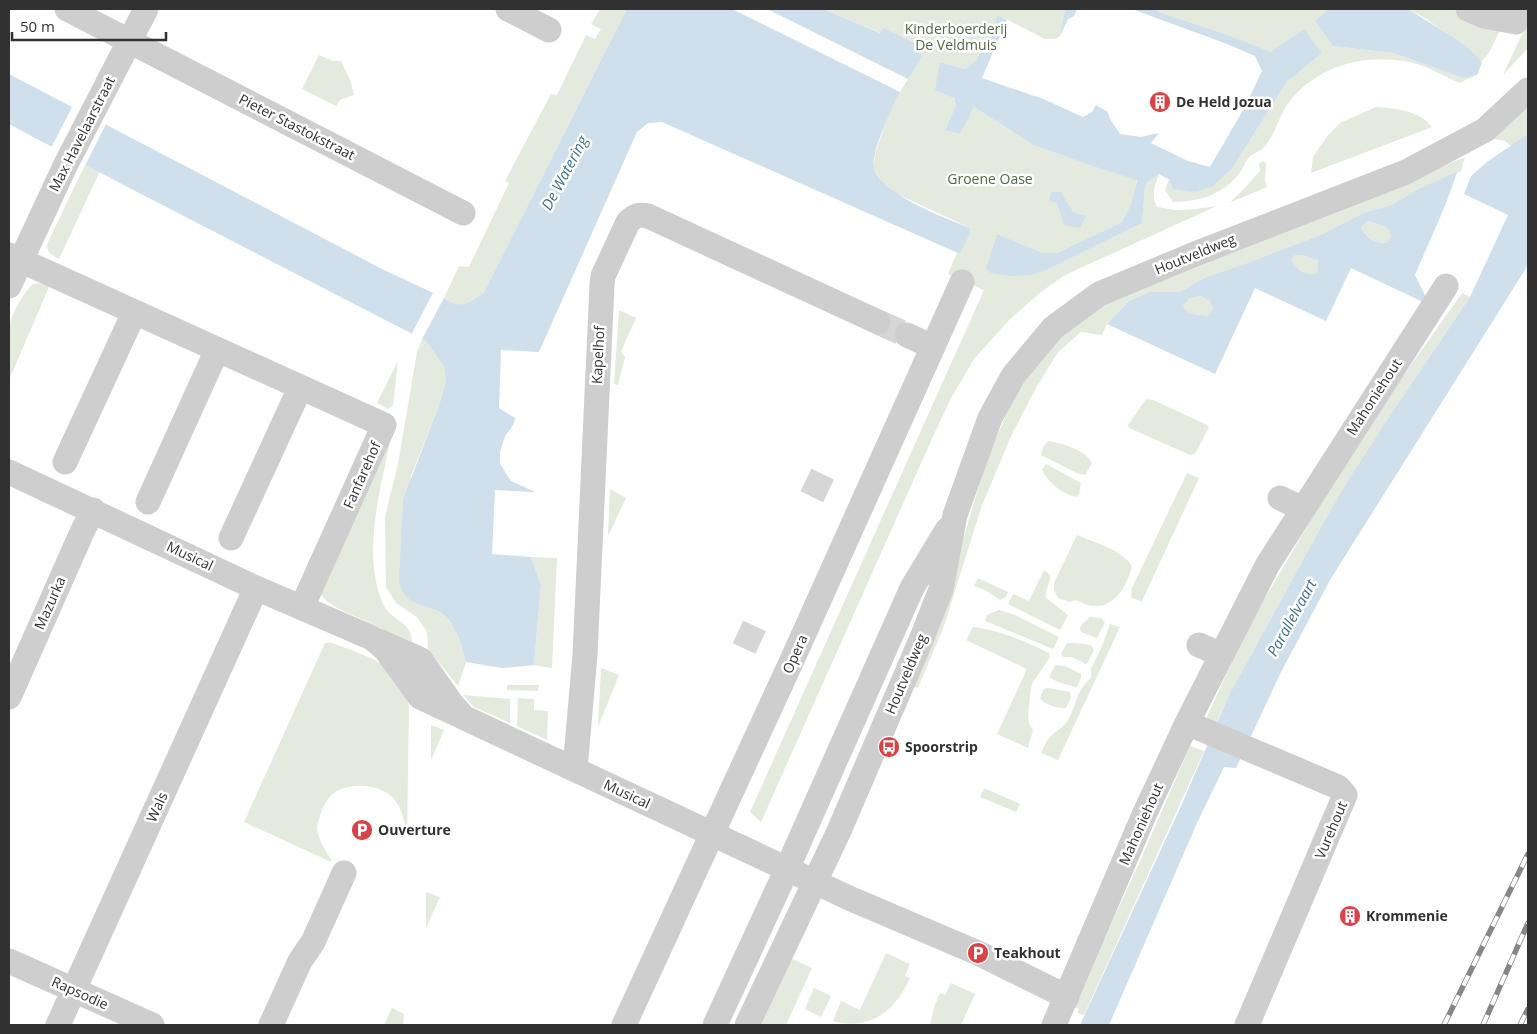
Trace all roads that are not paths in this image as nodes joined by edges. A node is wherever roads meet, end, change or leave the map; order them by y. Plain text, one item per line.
1 (67, 9) edge
2 (146, 9) edge
3 (508, 9) edge
4 (1468, 9) edge
5 (1522, 15) edge
6 (548, 30) dead end
7 (130, 41) junction
8 (1528, 90) edge
9 (463, 213) dead end
10 (15, 258) edge
11 (962, 282) dead end
12 (9, 286) edge
13 (1446, 286) dead end
14 (134, 313) junction
15 (878, 322) tunnel mouth
16 (907, 335) tunnel mouth
17 (933, 348) junction
18 (217, 350) junction
19 (300, 388) junction
20 (65, 462) dead end
21 (9, 472) edge
22 (1280, 498) dead end
23 (148, 502) dead end
24 (1303, 509) junction
25 (93, 510) junction
26 (955, 514) junction
27 (231, 538) dead end
28 (256, 588) junction
29 (302, 607) junction
30 (9, 697) edge
31 (1197, 727) junction
32 (575, 769) junction
33 (712, 833) junction
34 (787, 868) junction
35 (344, 873) dead end
36 (814, 882) junction
37 (9, 960) edge
38 (74, 990) junction
39 (1067, 996) junction
40 (58, 1025) edge
41 (152, 1025) edge
42 (271, 1025) edge
43 (624, 1025) edge
44 (715, 1025) edge
45 (747, 1025) edge
46 (1054, 1025) edge
47 (1248, 1025) edge

1 - 7 street, Pieter Stastokstraat
2 - 7 street, Max Havelaarstraat
3 - 6 street
4 - 5 street
7 - 9 street, Pieter Stastokstraat
7 - 10 street, Max Havelaarstraat
8 - 26 street, Houtveldweg
10 - 12 street, Max Havelaarstraat
10 - 14 street, Fanfarehof
11 - 17 street, Opera
13 - 24 street, Mahoniehout
14 - 18 street, Fanfarehof
14 - 20 street
15 - 32 street, Kapelhof
16 - 17 street
17 - 33 street, Opera
18 - 19 street, Fanfarehof
18 - 23 street
19 - 27 street
19 - 29 street, Fanfarehof
21 - 25 street, Musical
22 - 24 street
24 - 31 street, Mahoniehout
25 - 28 street, Musical
25 - 30 street, Mazurka
26 - 34 street, Houtveldweg
26 - 36 street, Houtveldweg
28 - 29 street, Musical
28 - 38 street, Wals
29 - 32 street, Musical
31 - 39 street, Mahoniehout
31 - 47 street, Vurehout
32 - 33 street, Musical
33 - 34 street, Musical
33 - 43 street, Opera
34 - 36 street
34 - 44 street, Houtveldweg
35 - 42 street
36 - 39 street
36 - 45 street, Houtveldweg
37 - 38 street, Rapsodie
38 - 40 street, Wals
38 - 41 street, Rapsodie
39 - 46 street, Mahoniehout

